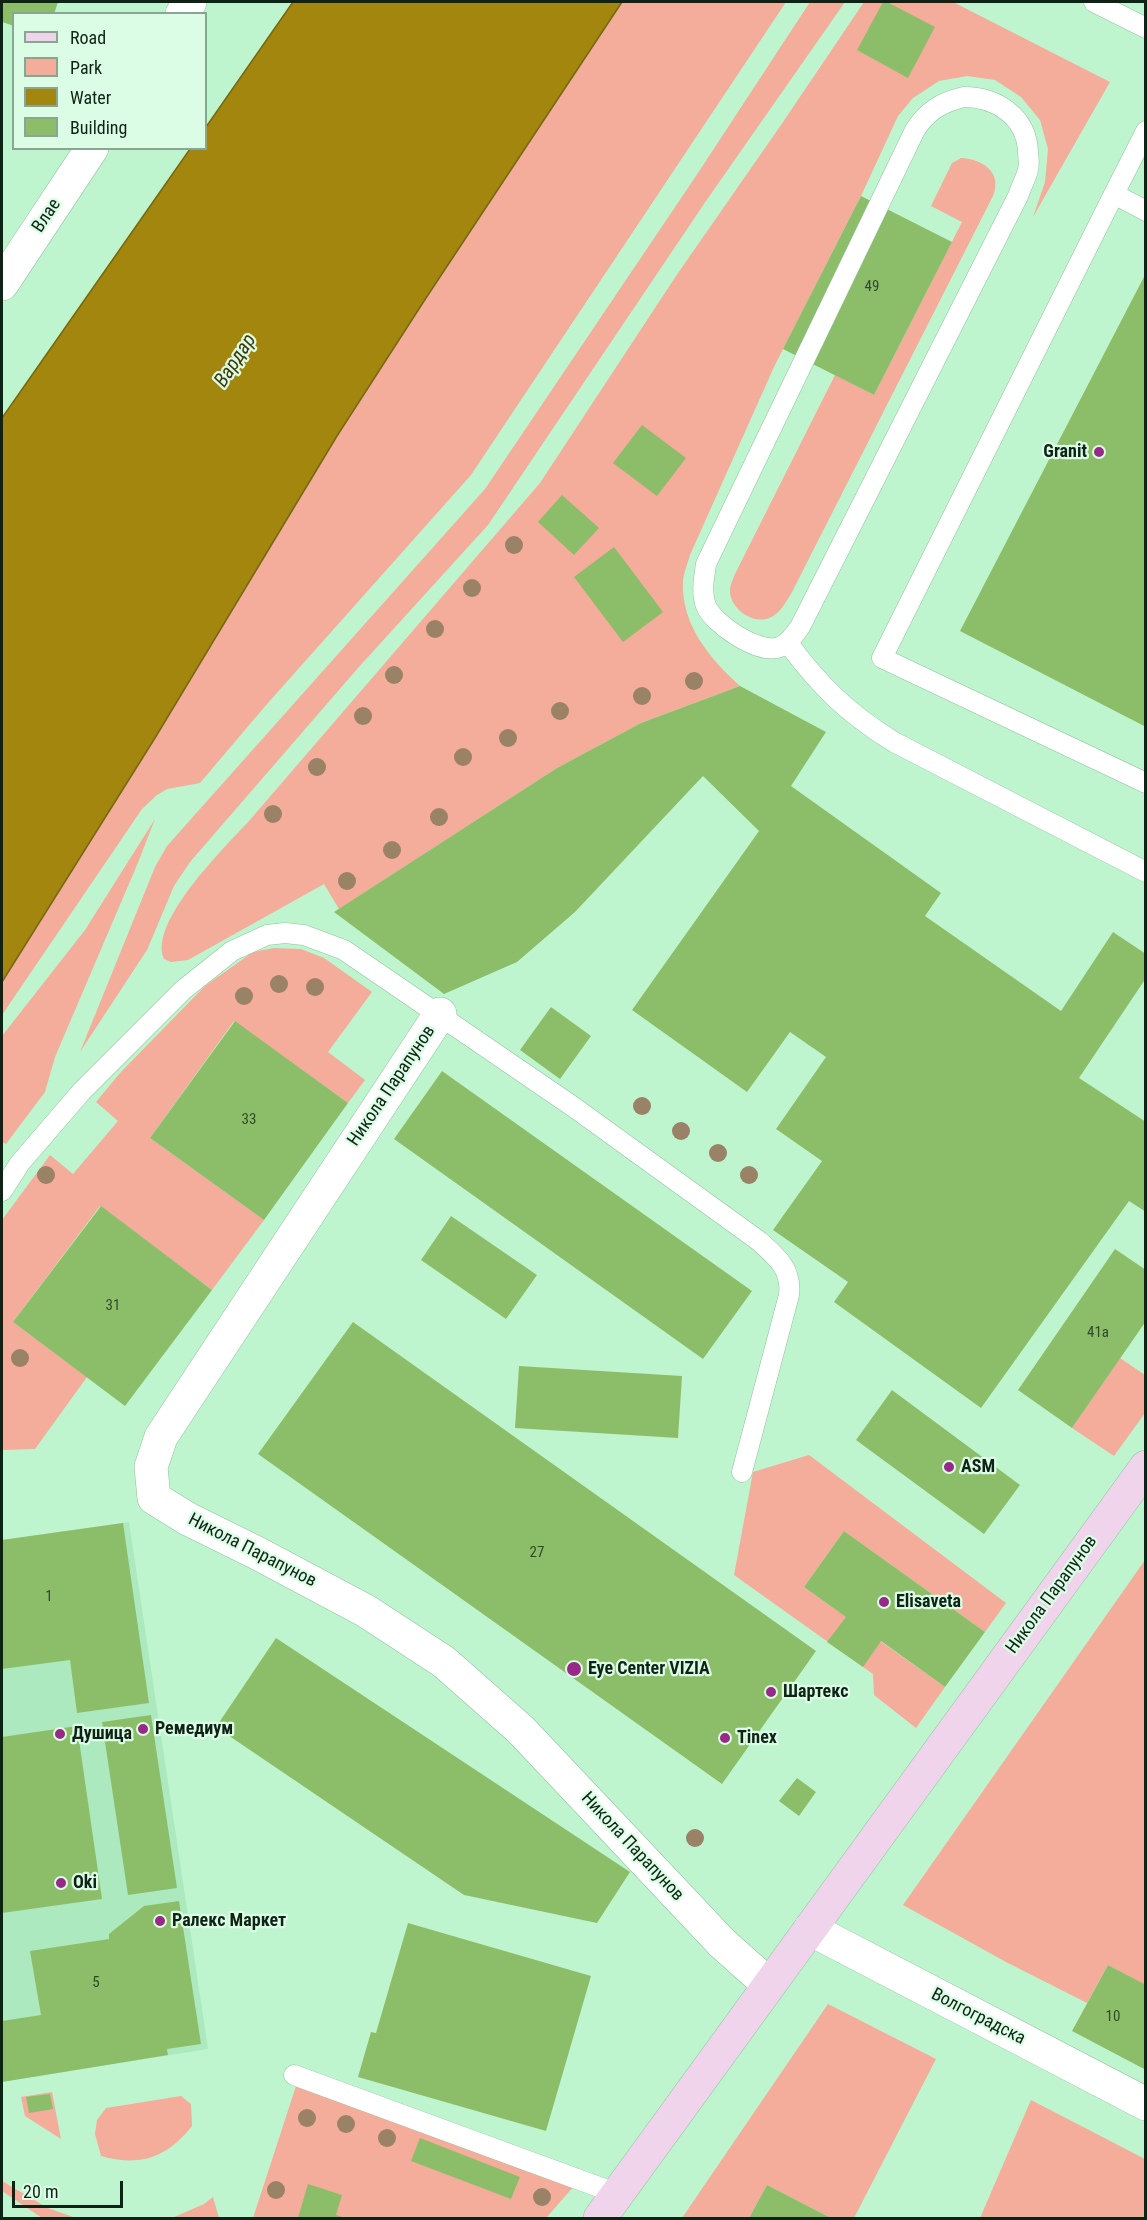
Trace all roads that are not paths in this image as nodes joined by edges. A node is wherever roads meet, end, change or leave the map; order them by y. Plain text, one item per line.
1 (1094, 2) edge
2 (1146, 28) edge
3 (1146, 131) edge
4 (91, 150) edge
5 (1114, 194) junction
6 (1146, 211) edge
7 (2, 284) edge
8 (788, 642) junction
9 (1146, 783) edge
10 (1146, 872) edge
11 (440, 1014) junction
12 (2, 1191) edge
13 (1146, 1467) edge
14 (742, 1472) dead end
15 (810, 1929) junction
16 (769, 1985) junction
17 (294, 2076) dead end
18 (1146, 2104) edge
19 (609, 2206) edge

1 - 2 lane
3 - 5 lane
4 - 7 street, Влае
5 - 6 lane
5 - 9 lane
8 - 8 lane
8 - 10 lane
11 - 12 lane, Никола Парапунов
11 - 14 lane, Никола Парапунов
11 - 16 street, Никола Парапунов
13 - 15 street, Никола Парапунов
15 - 16 street, Никола Парапунов
15 - 18 street, Волгоградска
16 - 19 street, Никола Парапунов
17 - 19 lane

